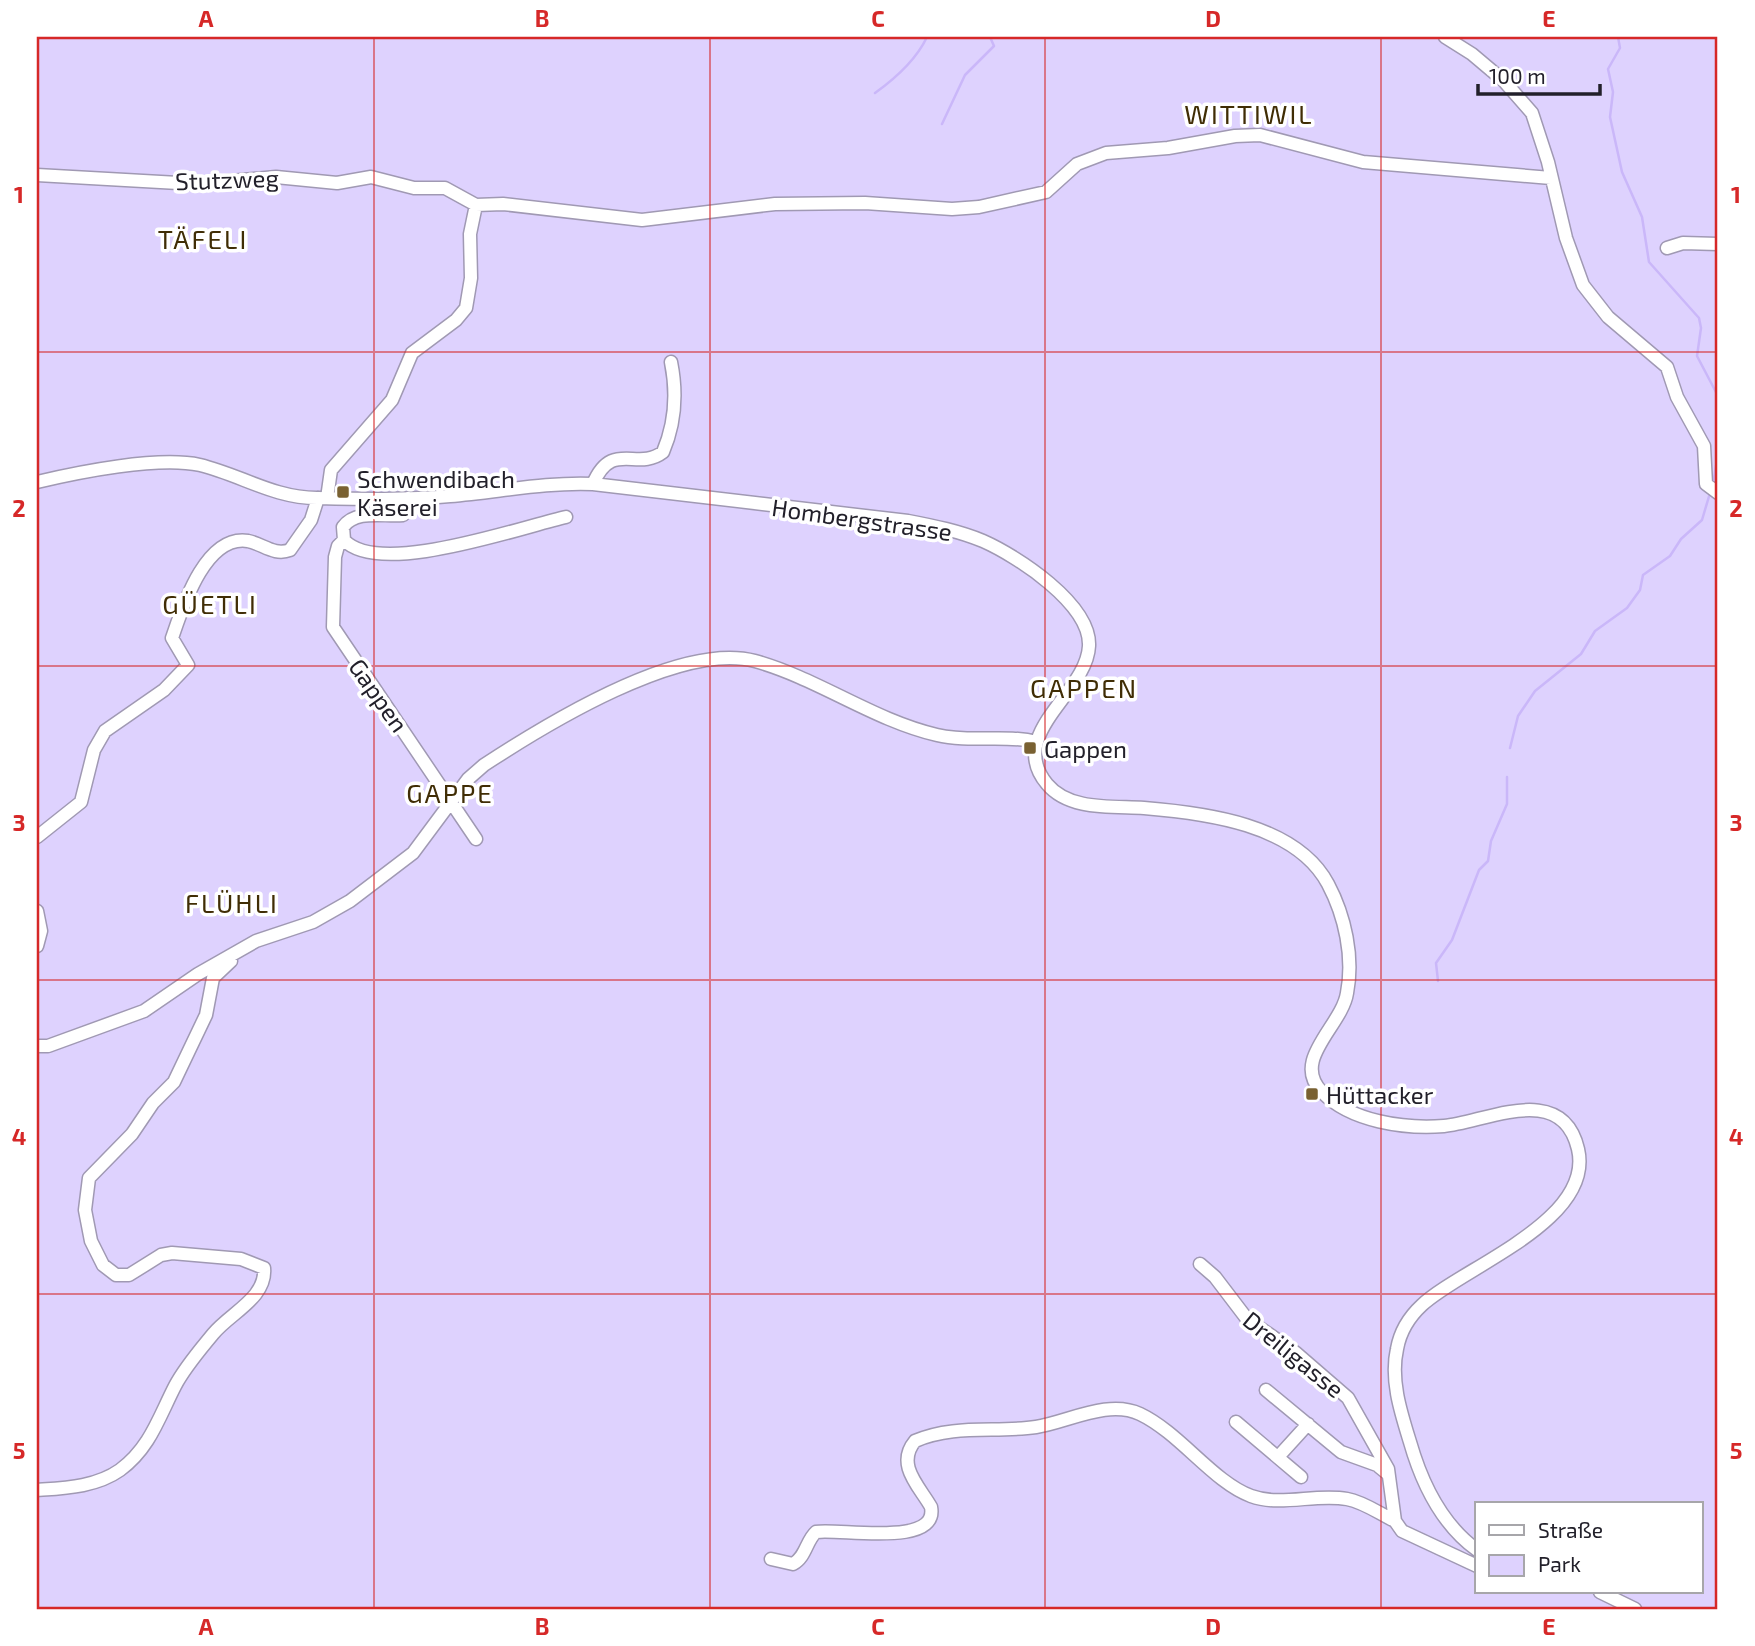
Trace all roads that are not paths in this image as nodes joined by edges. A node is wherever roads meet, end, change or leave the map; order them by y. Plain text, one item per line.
1 (1445, 37) edge
2 (37, 175) edge
3 (1551, 178) junction
4 (476, 205) junction
5 (1718, 244) edge
6 (1667, 248) dead end
7 (671, 362) dead end
8 (37, 482) edge
9 (593, 485) junction
10 (1715, 492) edge
11 (322, 498) junction
12 (408, 498) junction
13 (566, 517) dead end
14 (344, 540) junction
15 (1037, 742) junction
16 (450, 803) junction
17 (37, 836) edge
18 (476, 839) dead end
19 (37, 911) edge
20 (247, 945) junction
21 (37, 946) edge
22 (214, 978) junction
23 (165, 998) junction
24 (37, 1046) edge
25 (1200, 1264) dead end
26 (1266, 1390) dead end
27 (1236, 1422) dead end
28 (1308, 1424) junction
29 (1278, 1457) junction
30 (1390, 1476) junction
31 (1301, 1477) dead end
32 (37, 1490) edge
33 (1395, 1521) junction
34 (1475, 1548) edge
35 (771, 1559) dead end
36 (1475, 1565) edge
37 (1604, 1594) edge
38 (1635, 1609) edge

1 - 3 street
2 - 4 street, Stutzweg
3 - 4 street
3 - 10 street
4 - 11 street
5 - 6 street
7 - 9 street
8 - 11 street, Hombergstrasse
9 - 12 street, Hombergstrasse
9 - 15 street, Hombergstrasse
11 - 12 street, Hombergstrasse
11 - 17 street
12 - 14 street, Gappen
13 - 14 street
14 - 16 street, Gappen
15 - 16 street
15 - 34 street
16 - 18 street, Gappen
16 - 20 street
19 - 21 street
20 - 22 street
20 - 23 street
22 - 23 street
22 - 32 street
23 - 24 street
25 - 30 street, Dreiligasse
26 - 28 street
27 - 29 street
28 - 29 street
28 - 30 street
29 - 31 street
30 - 33 street, Dreiligasse
33 - 35 street
33 - 36 street
37 - 38 street

